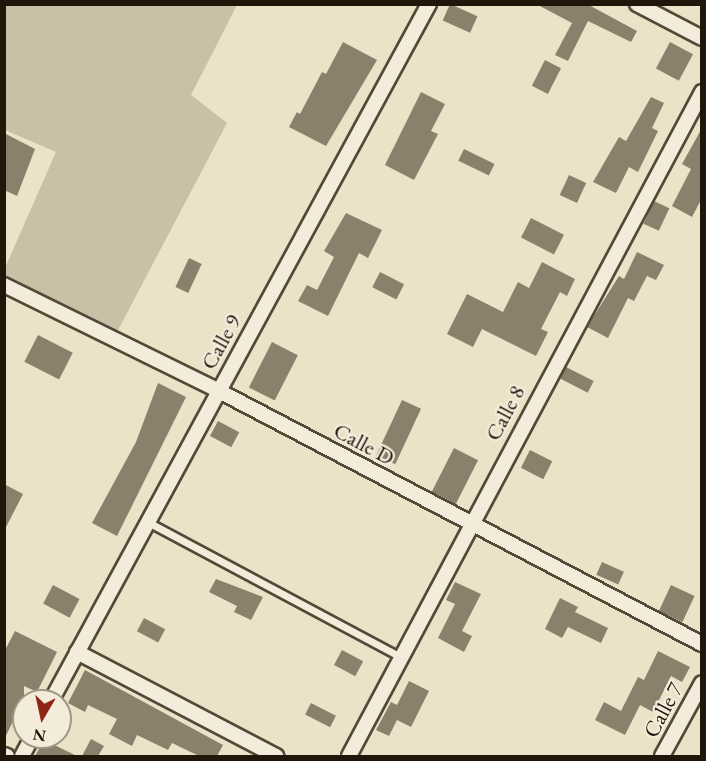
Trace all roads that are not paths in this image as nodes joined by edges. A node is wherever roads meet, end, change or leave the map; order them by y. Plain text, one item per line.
1 (429, 4) edge
2 (637, 4) edge
3 (702, 38) edge
4 (702, 92) edge
5 (4, 285) edge
6 (219, 391) junction
7 (146, 521) junction
8 (470, 524) junction
9 (702, 644) edge
10 (77, 652) junction
11 (401, 657) junction
12 (702, 683) edge
13 (57, 689) edge
14 (276, 756) edge
15 (350, 756) edge
16 (662, 756) edge

1 - 6 street, Calle 9
2 - 3 street
4 - 8 street, Calle 8
5 - 6 street, Calle D
6 - 7 street, Calle 9
6 - 8 street, Calle D
7 - 10 street, Calle 9
7 - 11 lane
8 - 9 street, Calle D
8 - 11 street, Calle 8
10 - 13 street, Calle 9
10 - 14 street
11 - 15 street, Calle 8
12 - 16 street, Calle 7

